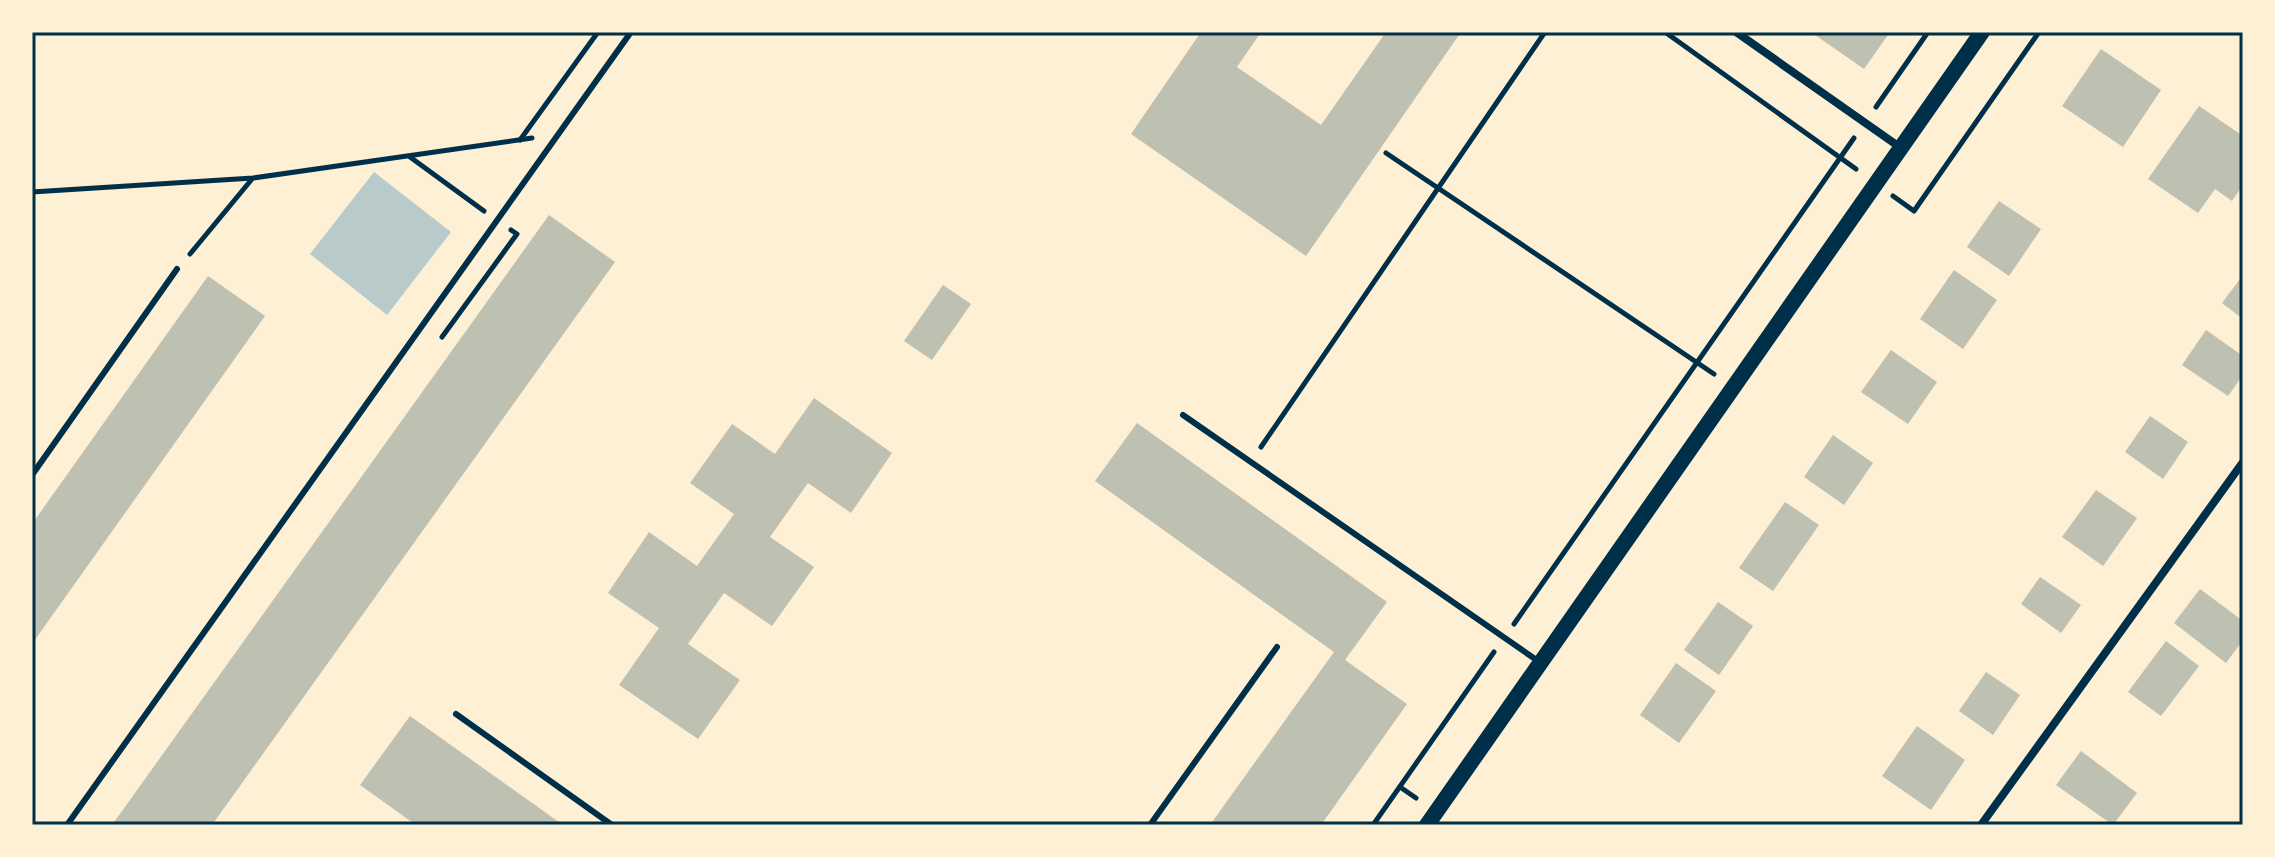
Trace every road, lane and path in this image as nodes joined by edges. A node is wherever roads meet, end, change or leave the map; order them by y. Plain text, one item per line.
1 (598, 32) edge
2 (631, 32) edge
3 (1545, 32) edge
4 (1665, 32) edge
5 (1736, 32) edge
6 (1928, 32) edge
7 (1982, 32) edge
8 (2039, 32) edge
9 (1865, 123) junction
10 (558, 135) junction
11 (520, 140) junction
12 (1901, 148) junction
13 (1386, 153) dead end
14 (1840, 158) junction
15 (253, 178) junction
16 (1876, 183) junction
17 (1438, 188) junction
18 (32, 192) edge
19 (177, 269) joint
20 (1697, 363) junction
21 (1733, 387) junction
22 (1183, 415) dead end
23 (1250, 462) junction
24 (2243, 462) edge
25 (32, 475) edge
26 (1504, 639) junction
27 (1277, 647) dead end
28 (1540, 662) junction
29 (456, 714) dead end
30 (67, 825) edge
31 (612, 825) edge
32 (1150, 825) edge
33 (1373, 825) edge
34 (1427, 825) edge
35 (1981, 825) edge

1 - 11 path
2 - 10 lane
3 - 17 path
4 - 14 path
5 - 9 street
6 - 9 path
7 - 12 main road
8 - 16 path
9 - 12 street
9 - 14 path
10 - 11 path
10 - 30 lane
11 - 15 path
12 - 16 main road
13 - 17 path
14 - 16 path
14 - 20 path
15 - 18 path
15 - 19 path
16 - 21 main road
17 - 20 path
17 - 23 path
19 - 25 lane
20 - 21 path
20 - 26 path
21 - 28 main road
22 - 23 lane
23 - 26 lane
24 - 35 street
26 - 28 lane
26 - 33 path
27 - 32 lane
28 - 34 main road
29 - 31 lane

